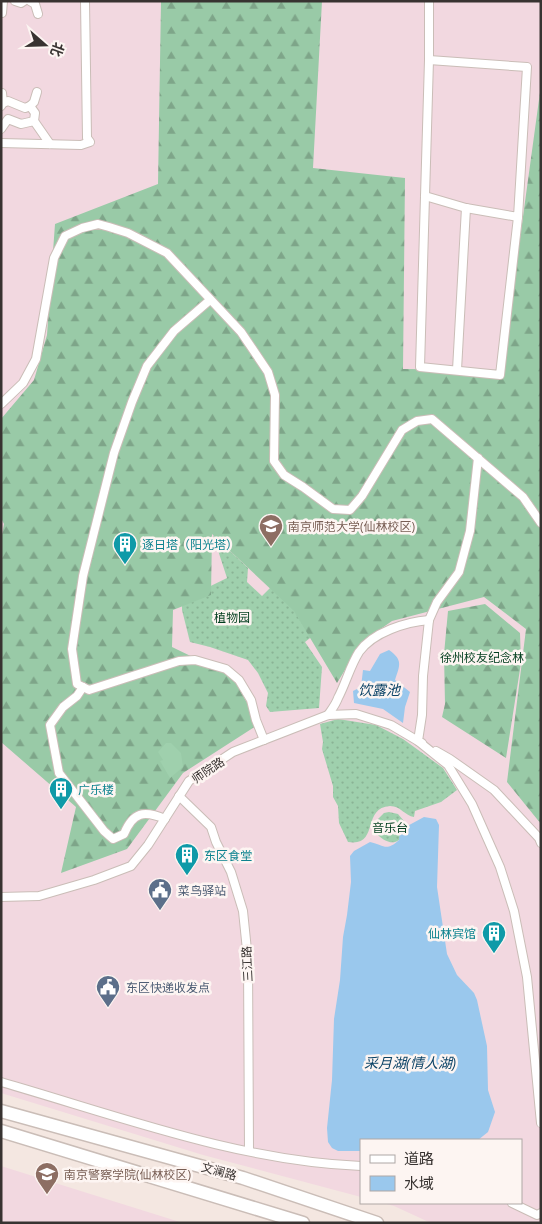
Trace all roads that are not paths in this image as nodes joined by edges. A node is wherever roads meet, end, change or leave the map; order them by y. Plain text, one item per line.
1 (15, 1) edge
2 (24, 1) edge
3 (30, 1) edge
4 (85, 1) edge
5 (429, 1) edge
6 (4, 2) edge
7 (2, 13) edge
8 (38, 14) dead end
9 (430, 60) junction
10 (38, 92) dead end
11 (2, 93) edge
12 (2, 105) edge
13 (30, 106) junction
14 (1, 113) edge
15 (8, 119) junction
16 (34, 121) junction
17 (1, 129) edge
18 (1, 143) edge
19 (50, 144) junction
20 (425, 196) junction
21 (466, 208) junction
22 (518, 217) junction
23 (210, 300) junction
24 (457, 370) junction
25 (1, 404) edge
26 (478, 458) junction
27 (541, 523) edge
28 (429, 620) junction
29 (83, 687) junction
30 (328, 715) junction
31 (264, 740) junction
32 (418, 741) junction
33 (179, 796) junction
34 (165, 819) junction
35 (541, 843) edge
36 (1, 898) edge
37 (1, 1082) edge
38 (1, 1111) edge
39 (541, 1123) edge
40 (1, 1131) edge
41 (249, 1151) junction
42 (360, 1166) edge
43 (514, 1204) edge
44 (541, 1213) edge
45 (541, 1219) edge
46 (303, 1223) edge
47 (377, 1223) edge
48 (538, 1223) edge

1 - 2 street
3 - 8 street
4 - 19 street
5 - 9 street
6 - 7 street
9 - 20 street
9 - 22 street
10 - 13 street
11 - 12 street
12 - 13 street
13 - 16 street
14 - 15 street
15 - 16 street
15 - 17 street
16 - 19 street
18 - 19 street
20 - 21 street
20 - 24 street
21 - 22 street
21 - 24 street
22 - 24 street
23 - 25 street
23 - 26 street
23 - 29 street
26 - 27 street
26 - 28 street
28 - 30 street
28 - 32 street
29 - 31 street
29 - 34 street
30 - 31 street, 师院路
30 - 32 street, 师院路
31 - 33 street, 师院路
32 - 35 street, 师院路
32 - 39 street, 师院路
33 - 34 street, 师院路
33 - 41 street, 三江路
34 - 36 street, 师院路
37 - 41 street
38 - 47 main road, 文澜路
40 - 46 main road, 文澜路
41 - 42 street
43 - 44 street
45 - 48 street

